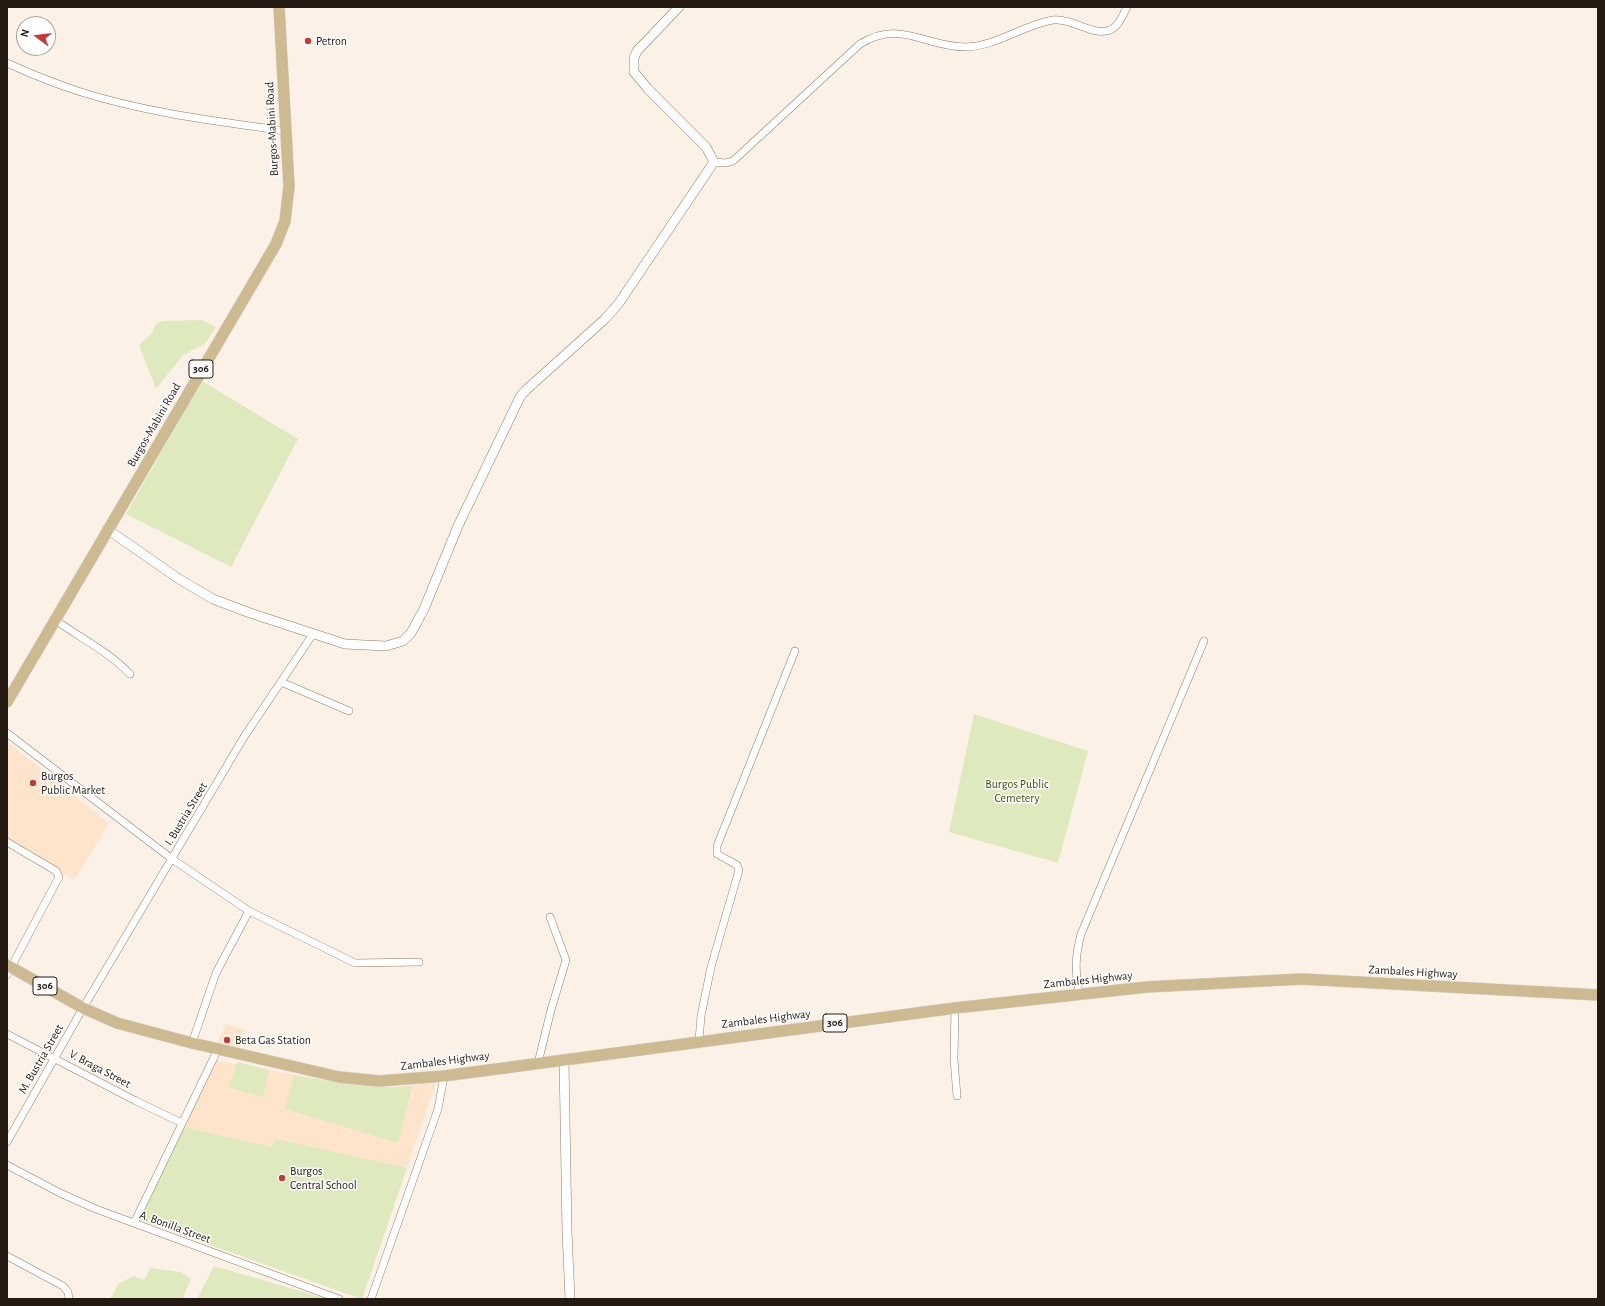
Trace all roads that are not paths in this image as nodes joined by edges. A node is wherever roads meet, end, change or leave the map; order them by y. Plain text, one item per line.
1 (279, 7) edge
2 (679, 7) edge
3 (1127, 7) edge
4 (7, 63) edge
5 (285, 131) junction
6 (714, 162) junction
7 (108, 529) junction
8 (54, 619) junction
9 (312, 634) junction
10 (1204, 641) dead end
11 (795, 651) dead end
12 (130, 674) dead end
13 (282, 682) junction
14 (7, 702) edge
15 (349, 711) dead end
16 (7, 733) edge
17 (7, 842) edge
18 (172, 859) junction
19 (249, 911) junction
20 (550, 916) dead end
21 (419, 962) dead end
22 (8, 969) edge
23 (1079, 993) junction
24 (1598, 995) edge
25 (83, 1008) junction
26 (954, 1008) junction
27 (7, 1034) edge
28 (699, 1041) junction
29 (192, 1043) junction
30 (218, 1048) junction
31 (54, 1057) junction
32 (564, 1060) junction
33 (538, 1063) junction
34 (444, 1076) junction
35 (957, 1096) dead end
36 (182, 1123) junction
37 (7, 1142) edge
38 (7, 1165) edge
39 (134, 1223) junction
40 (7, 1256) edge
41 (69, 1299) edge
42 (339, 1299) edge
43 (371, 1299) edge
44 (570, 1299) edge

1 - 5 main road, Burgos-Mabini Road / 306
2 - 6 street
3 - 6 street
4 - 5 street
5 - 7 main road, Burgos-Mabini Road / 306
6 - 9 street
7 - 8 main road, Burgos-Mabini Road / 306
7 - 9 street
8 - 12 street
8 - 14 main road, Burgos-Mabini Road / 306
9 - 13 street, I. Bustria Street
10 - 23 street
11 - 28 street
13 - 15 street
13 - 18 street, I. Bustria Street
16 - 18 street
17 - 22 street
18 - 19 street
18 - 25 street, I. Bustria Street
19 - 21 street
19 - 29 street
20 - 33 street
22 - 25 main road, Zambales Highway / 306
23 - 24 main road, Zambales Highway / 306
23 - 26 main road, Zambales Highway / 306
25 - 29 main road, Zambales Highway / 306
25 - 31 street, M. Bustria Street
26 - 28 main road, Zambales Highway / 306
26 - 35 street
27 - 31 street, V. Braga Street
28 - 32 main road, Zambales Highway / 306
29 - 30 main road, Zambales Highway / 306
30 - 34 main road, Zambales Highway / 306
30 - 36 street
31 - 36 street, V. Braga Street
31 - 37 street, M. Bustria Street
32 - 33 main road, Zambales Highway / 306
32 - 44 street
33 - 34 main road, Zambales Highway / 306
34 - 43 street
36 - 39 street
38 - 39 street, A. Bonilla Street
39 - 42 street, A. Bonilla Street
40 - 41 street

